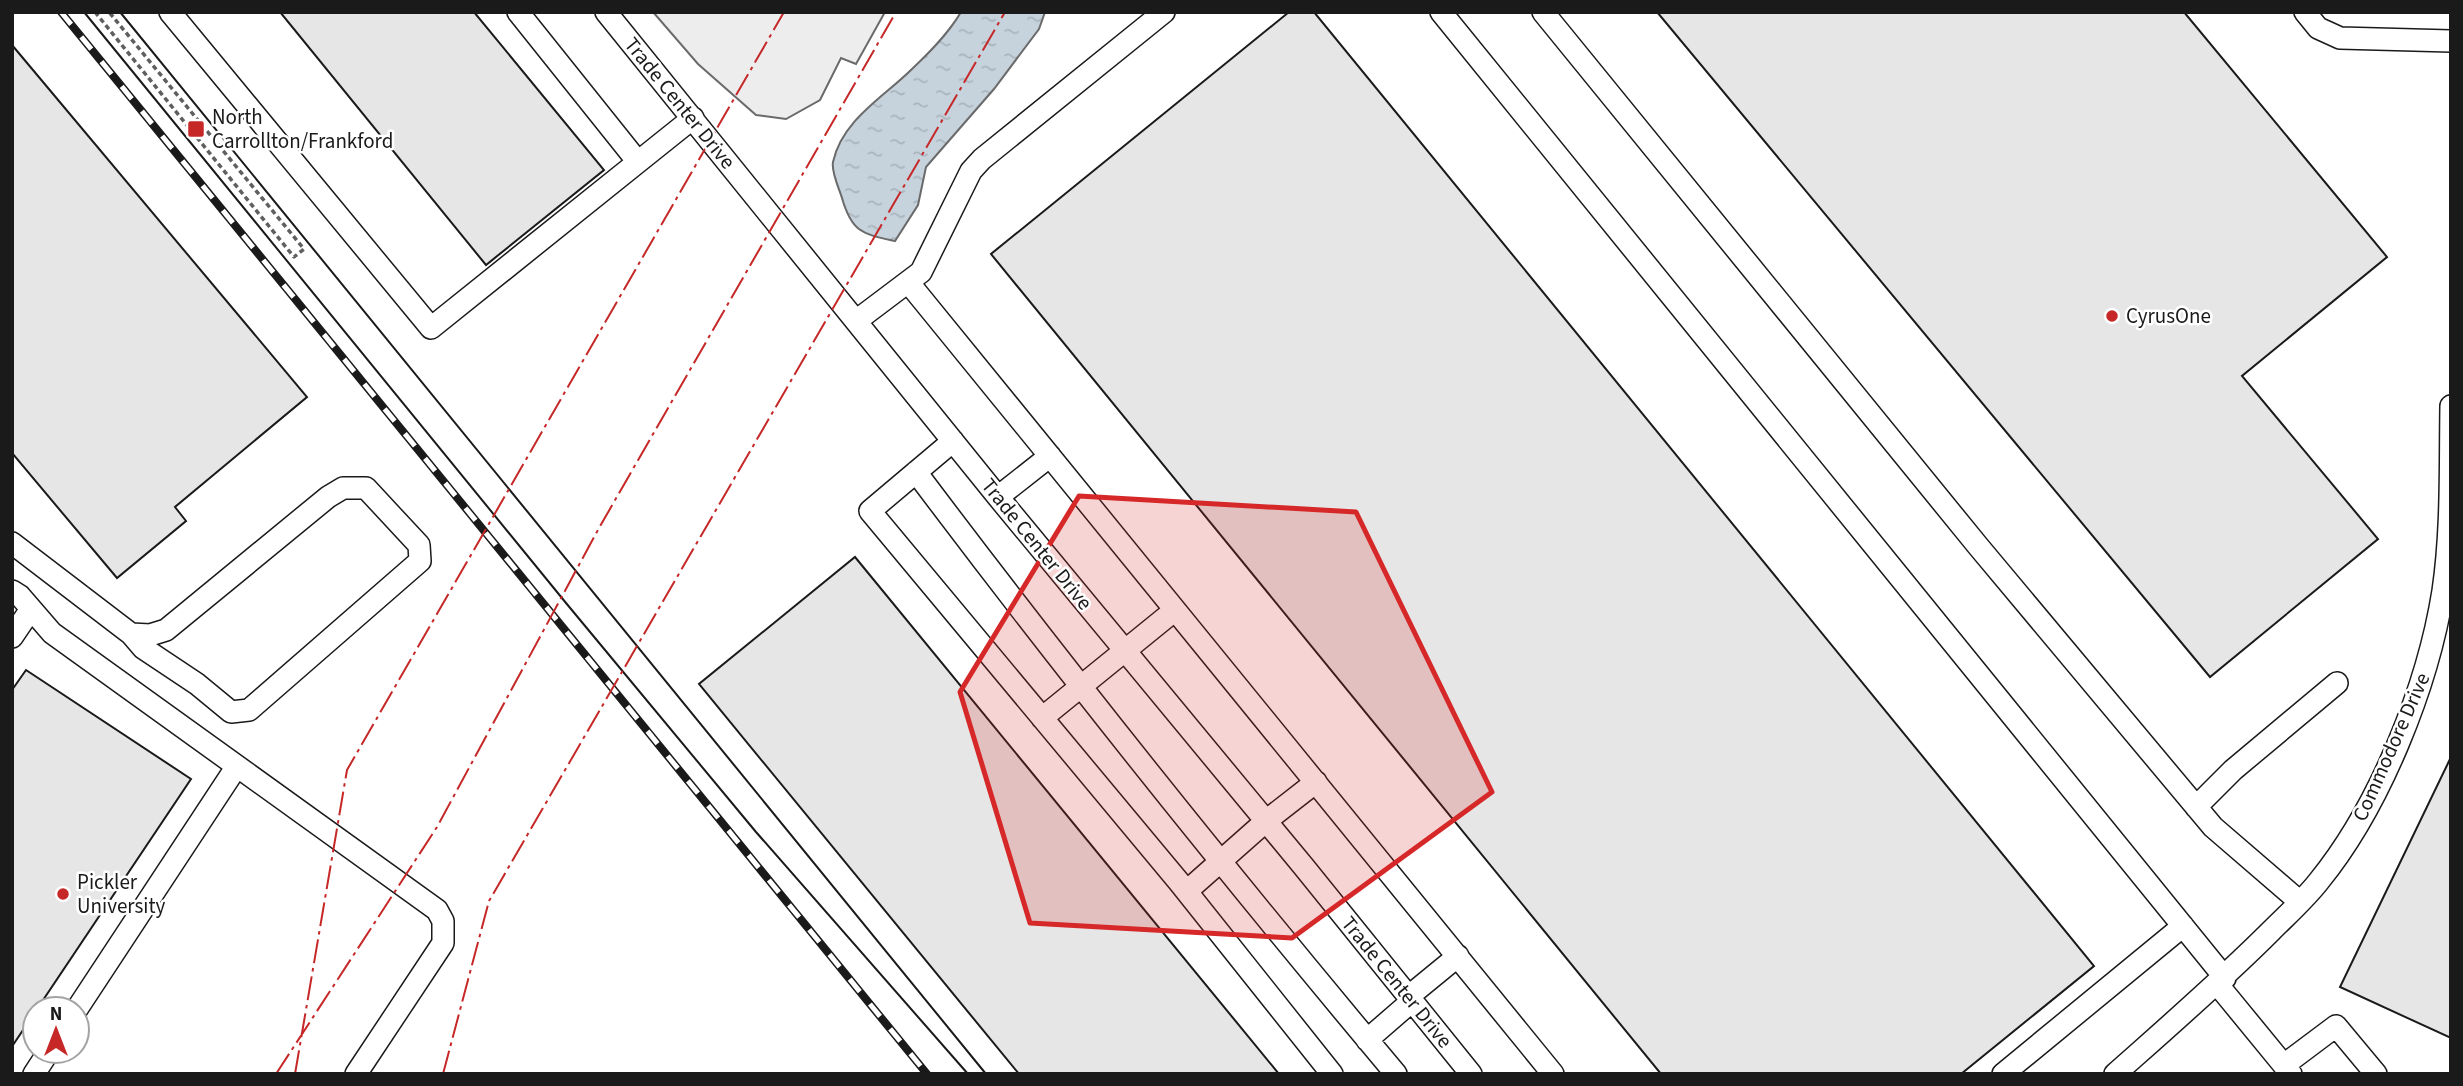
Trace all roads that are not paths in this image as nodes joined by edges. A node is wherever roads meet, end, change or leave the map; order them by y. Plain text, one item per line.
1 (170, 12) edge
2 (518, 12) edge
3 (606, 12) edge
4 (1164, 12) edge
5 (1441, 12) edge
6 (1543, 12) edge
7 (2305, 12) edge
8 (2451, 41) edge
9 (693, 118) junction
10 (638, 162) junction
11 (908, 282) junction
12 (856, 321) junction
13 (2451, 406) edge
14 (953, 441) junction
15 (1050, 456) junction
16 (916, 472) junction
17 (2450, 472) edge
18 (998, 497) junction
19 (12, 543) edge
20 (2449, 554) edge
21 (12, 591) edge
22 (31, 609) junction
23 (1175, 610) junction
24 (131, 634) junction
25 (12, 637) edge
26 (1124, 651) junction
27 (2337, 682) dead end
28 (1081, 687) junction
29 (1042, 718) junction
30 (237, 766) junction
31 (1316, 782) junction
32 (2196, 807) junction
33 (1266, 821) junction
34 (1221, 863) junction
35 (1187, 891) junction
36 (2300, 902) junction
37 (2183, 926) junction
38 (1458, 956) junction
39 (2221, 981) junction
40 (86, 995) edge
41 (1410, 999) junction
42 (1367, 1040) junction
43 (2138, 1067) edge
44 (2288, 1069) edge
45 (356, 1074) edge
46 (1332, 1074) edge
47 (1396, 1074) edge
48 (1471, 1074) edge
49 (1553, 1074) edge
50 (2003, 1074) edge
51 (2115, 1074) edge
52 (2376, 1074) edge

1 - 10 street
2 - 10 street
3 - 9 street, Trade Center Drive
4 - 11 street
5 - 37 street
6 - 32 street
7 - 8 street
9 - 10 street
9 - 12 street, Trade Center Drive
11 - 12 street
11 - 15 street
12 - 14 street, Trade Center Drive
13 - 17 street, Commodore Drive
14 - 16 street
14 - 18 street, Trade Center Drive
15 - 18 street
15 - 23 street
16 - 28 street
16 - 29 street
17 - 20 street, Commodore Drive
18 - 26 street, Trade Center Drive
19 - 24 street
20 - 36 street, Commodore Drive
21 - 22 street
22 - 25 street
22 - 30 street
23 - 26 street
23 - 31 street
24 - 24 street
26 - 28 street
26 - 33 street, Trade Center Drive
27 - 32 street
28 - 29 street
28 - 34 street
29 - 35 street
30 - 40 street
30 - 45 street
31 - 33 street
31 - 38 street
32 - 36 street
33 - 34 street
33 - 41 street, Trade Center Drive
34 - 35 street
34 - 42 street
35 - 46 street
36 - 39 street, Commodore Drive
37 - 39 street
37 - 50 street
38 - 41 street
38 - 49 street
39 - 43 street, Commodore Drive
39 - 44 street
41 - 42 street
41 - 48 street, Trade Center Drive
42 - 47 street
43 - 51 street, Commodore Drive
44 - 52 street

